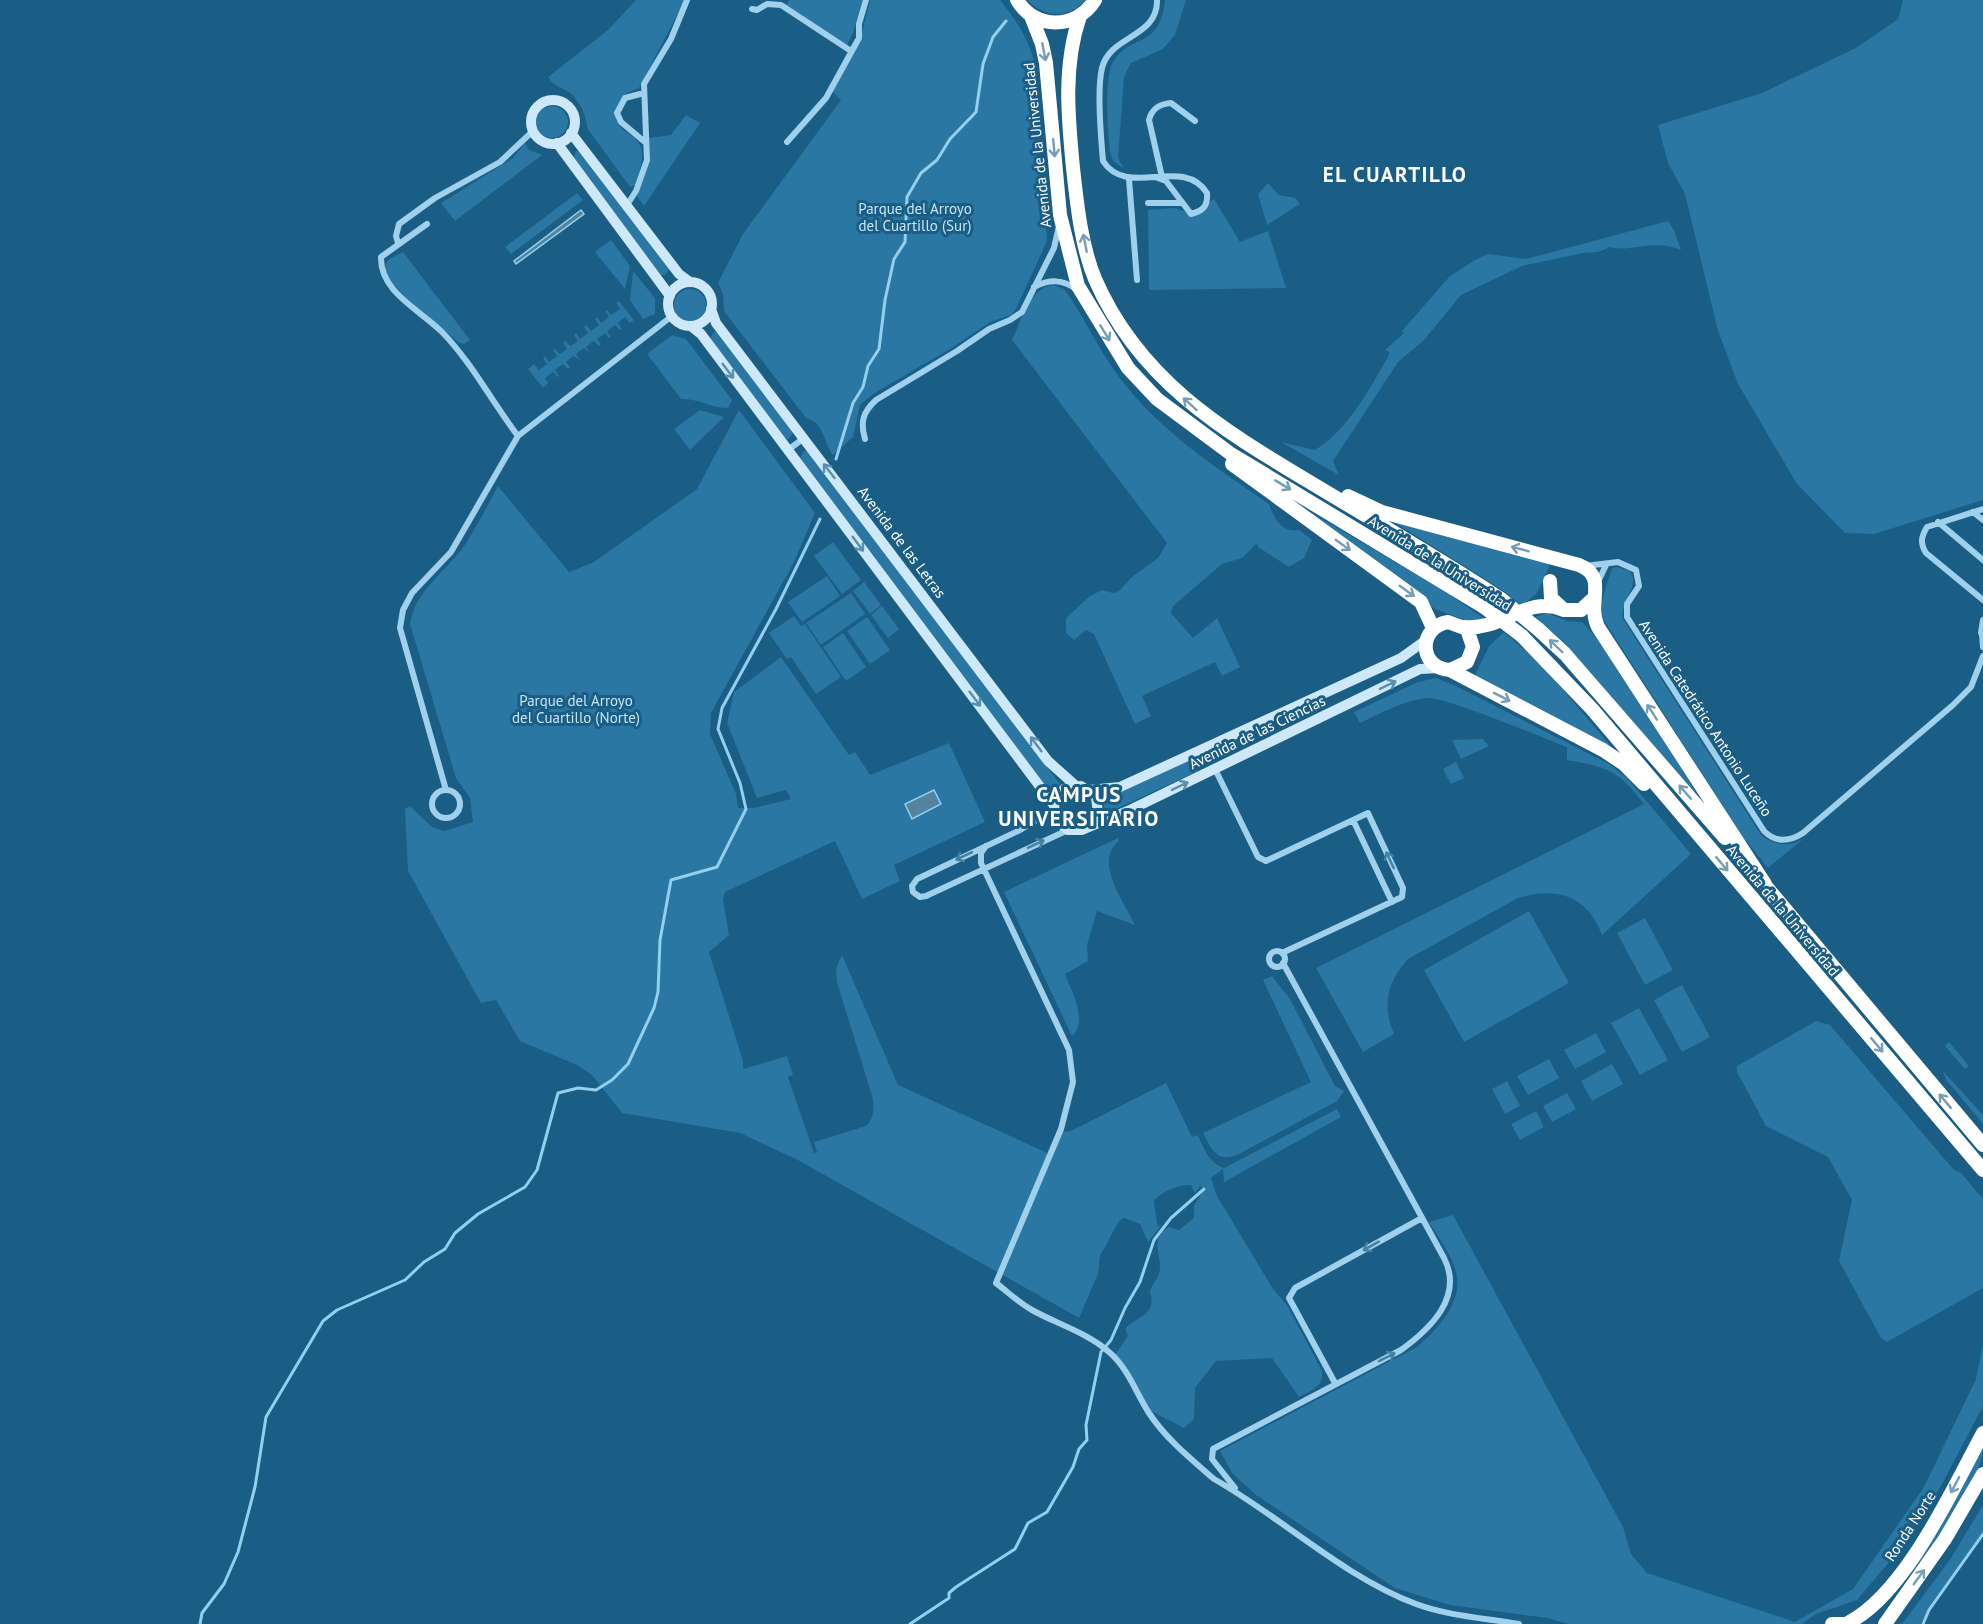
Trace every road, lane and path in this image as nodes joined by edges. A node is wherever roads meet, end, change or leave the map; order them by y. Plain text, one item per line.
1 (687, 0) edge
2 (866, 0) edge
3 (1017, 0) edge
4 (1095, 0) edge
5 (1157, 1) edge
6 (752, 9) dead end
7 (1031, 16) junction
8 (1080, 16) junction
9 (851, 51) junction
10 (644, 93) junction
11 (1195, 121) dead end
12 (533, 131) junction
13 (571, 133) junction
14 (787, 142) dead end
15 (557, 143) junction
16 (646, 143) junction
17 (1158, 177) junction
18 (1129, 179) junction
19 (1148, 203) dead end
20 (1182, 203) junction
21 (627, 206) junction
22 (1060, 220) junction
23 (427, 224) dead end
24 (398, 243) junction
25 (1137, 280) dead end
26 (690, 282) junction
27 (1034, 288) junction
28 (1083, 295) junction
29 (670, 296) junction
30 (711, 309) junction
31 (672, 316) junction
32 (691, 326) junction
33 (1181, 419) junction
34 (518, 436) junction
35 (804, 438) junction
36 (865, 439) dead end
37 (1237, 439) junction
38 (788, 450) junction
39 (1983, 509) edge
40 (1973, 512) junction
41 (1983, 520) edge
42 (1938, 522) junction
43 (1983, 560) edge
44 (1579, 565) junction
45 (1606, 565) junction
46 (1550, 581) junction
47 (1595, 592) junction
48 (1983, 601) edge
49 (1534, 605) junction
50 (1564, 610) junction
51 (1983, 620) edge
52 (1492, 625) junction
53 (1464, 627) junction
54 (1429, 634) junction
55 (1983, 635) edge
56 (1473, 646) junction
57 (1983, 647) edge
58 (1983, 656) edge
59 (1445, 669) junction
60 (1215, 769) junction
61 (1076, 786) junction
62 (446, 790) junction
63 (1089, 790) junction
64 (1053, 807) junction
65 (1684, 819) junction
66 (1353, 820) junction
67 (1088, 827) junction
68 (1068, 830) junction
69 (986, 846) junction
70 (984, 868) junction
71 (1765, 884) junction
72 (1392, 902) junction
73 (1282, 953) junction
74 (1280, 965) junction
75 (1983, 1145) edge
76 (1983, 1170) edge
77 (1422, 1218) junction
78 (1335, 1383) junction
79 (1983, 1433) edge
80 (1983, 1474) edge
81 (1241, 1495) junction
82 (1849, 1623) edge
83 (1519, 1624) edge
84 (1832, 1624) edge
85 (1885, 1624) edge

1 - 10 street
2 - 9 street
3 - 7 highway, Avenida de la Universidad
4 - 8 highway
5 - 18 street
6 - 9 street
7 - 8 highway
7 -> 22 highway, Avenida de la Universidad
37 -> 8 highway, Avenida de la Universidad
9 - 14 street
10 - 16 street
10 - 16 street
11 - 17 street
12 - 13 main road
12 - 15 main road
12 - 24 street
13 - 15 main road
13 - 21 main road
15 - 29 main road
16 - 21 street
17 - 18 street
17 - 20 street
17 - 20 street
18 - 25 street
19 - 20 street
21 - 26 main road
22 - 27 street
22 - 28 highway, Avenida de la Universidad
23 - 24 street
24 - 34 street
26 - 29 main road
26 - 30 main road
27 - 28 street
27 - 36 street
28 -> 33 highway, Avenida de la Universidad
29 - 31 main road
30 - 32 main road
30 - 35 main road, Avenida de las Letras
31 - 32 main road
31 - 34 street
32 -> 38 main road
33 -> 54 highway
33 -> 65 highway, Avenida de la Universidad, bridge
34 - 62 street
35 - 38 street
61 -> 35 main road, Avenida de las Letras
44 -> 37 highway
71 -> 37 highway, Avenida de la Universidad, bridge
38 -> 64 main road
39 - 40 street
40 - 41 street
40 - 42 street
42 - 43 street
42 - 48 street
44 - 45 street, Avenida Catedrático Antonio Luceño
44 - 46 highway
44 - 47 highway
45 - 47 street
45 - 58 street, Avenida Catedrático Antonio Luceño
46 - 49 highway
46 - 50 highway
47 - 50 highway
71 -> 47 highway
49 - 50 highway
49 - 52 highway
51 - 55 street
52 - 53 highway
52 - 56 highway
53 - 54 highway
53 - 56 highway
54 - 59 highway
54 - 63 main road, Avenida de las Ciencias
55 - 57 street
56 - 59 highway
60 -> 59 main road, Avenida de las Ciencias
59 -> 65 highway
60 - 66 street
67 -> 60 main road, Avenida de las Ciencias
61 - 63 main road
61 - 64 main road
62 - 62 street
63 - 67 main road
64 - 68 main road
64 - 69 street
65 -> 76 highway, Avenida de la Universidad
66 - 72 street
72 -> 66 street
67 - 68 main road
70 -> 68 street
69 - 70 street
69 -> 70 street
70 - 81 street
75 -> 71 highway, Avenida de la Universidad
72 - 73 street
73 - 74 street
73 - 74 street
74 - 77 street
78 -> 77 street
77 -> 78 street
78 - 81 street
79 -> 82 highway, Ronda Norte
85 -> 80 highway
81 - 83 street
82 - 84 highway, Ronda Norte

